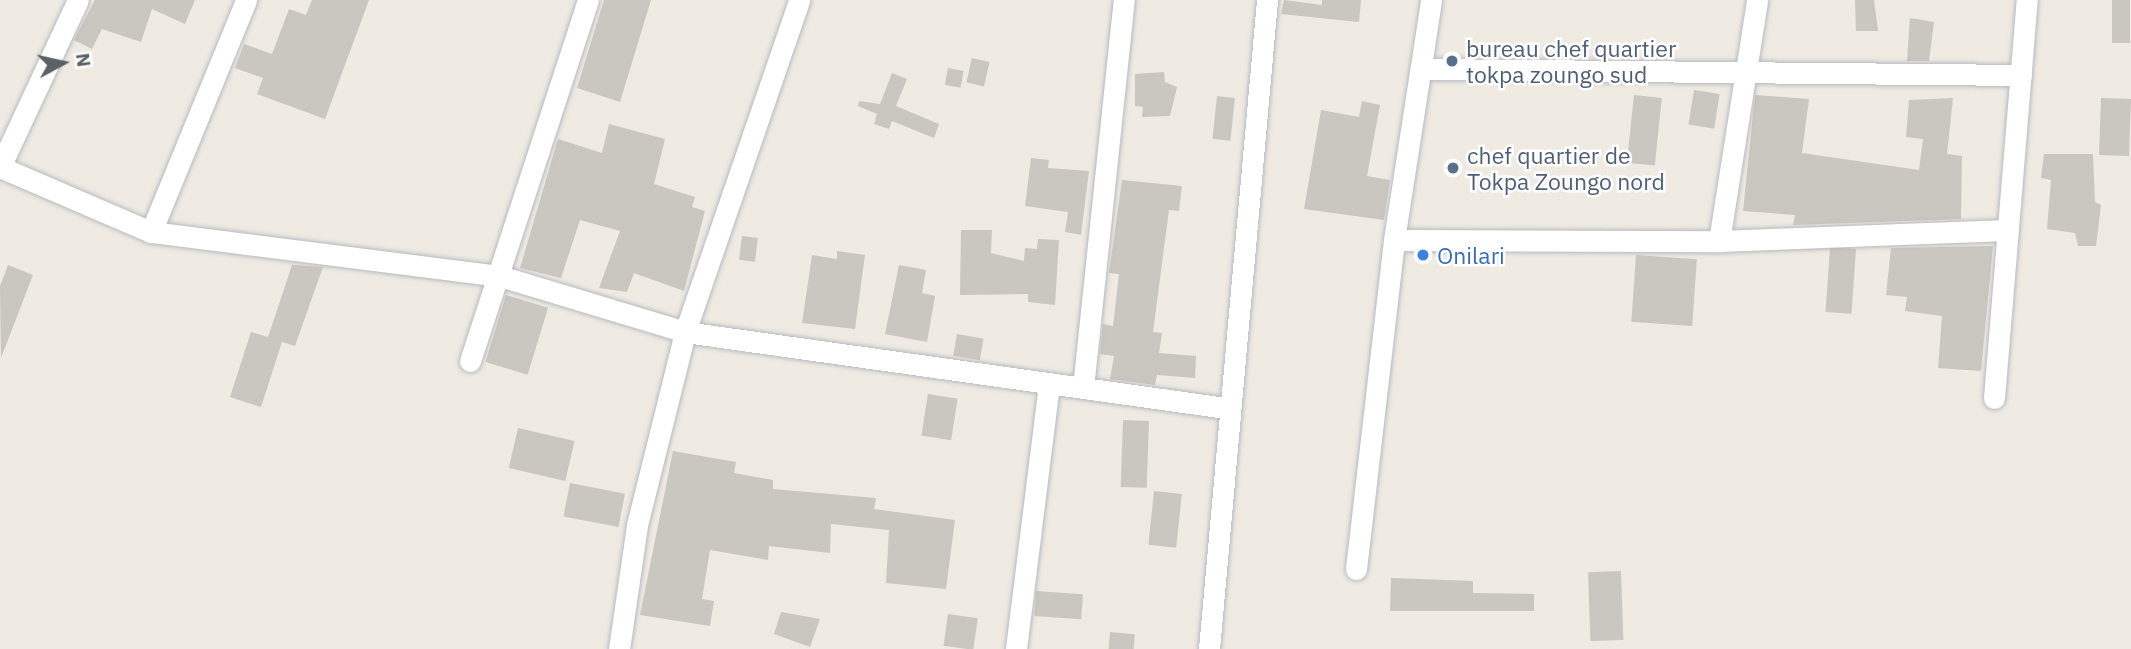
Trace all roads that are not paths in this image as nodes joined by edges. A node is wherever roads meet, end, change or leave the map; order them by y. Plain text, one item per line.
1 (78, 0) edge
2 (246, 0) edge
3 (589, 0) edge
4 (799, 0) edge
5 (1124, 0) edge
6 (1267, 0) edge
7 (1431, 0) edge
8 (1757, 0) edge
9 (2027, 0) edge
10 (1422, 69) junction
11 (1746, 71) junction
12 (2021, 75) junction
13 (0, 167) edge
14 (2008, 230) junction
15 (151, 232) junction
16 (1394, 240) junction
17 (1719, 241) junction
18 (500, 276) junction
19 (685, 332) junction
20 (470, 361) dead end
21 (1049, 384) junction
22 (1083, 388) junction
23 (1994, 398) dead end
24 (1226, 408) junction
25 (1356, 569) dead end
26 (619, 649) edge
27 (1016, 649) edge
28 (1209, 649) edge

1 - 13 street
2 - 15 street
3 - 18 street
4 - 19 street
5 - 22 street
6 - 24 street
7 - 10 street
8 - 11 street
9 - 12 street
10 - 11 street
10 - 16 street
11 - 12 street
11 - 17 street
12 - 14 street
13 - 15 street
14 - 17 street
14 - 23 street
15 - 18 street
16 - 17 street
16 - 25 street
18 - 19 street
18 - 20 street
19 - 21 street
19 - 26 street
21 - 22 street
21 - 27 street
22 - 24 street
24 - 28 street

